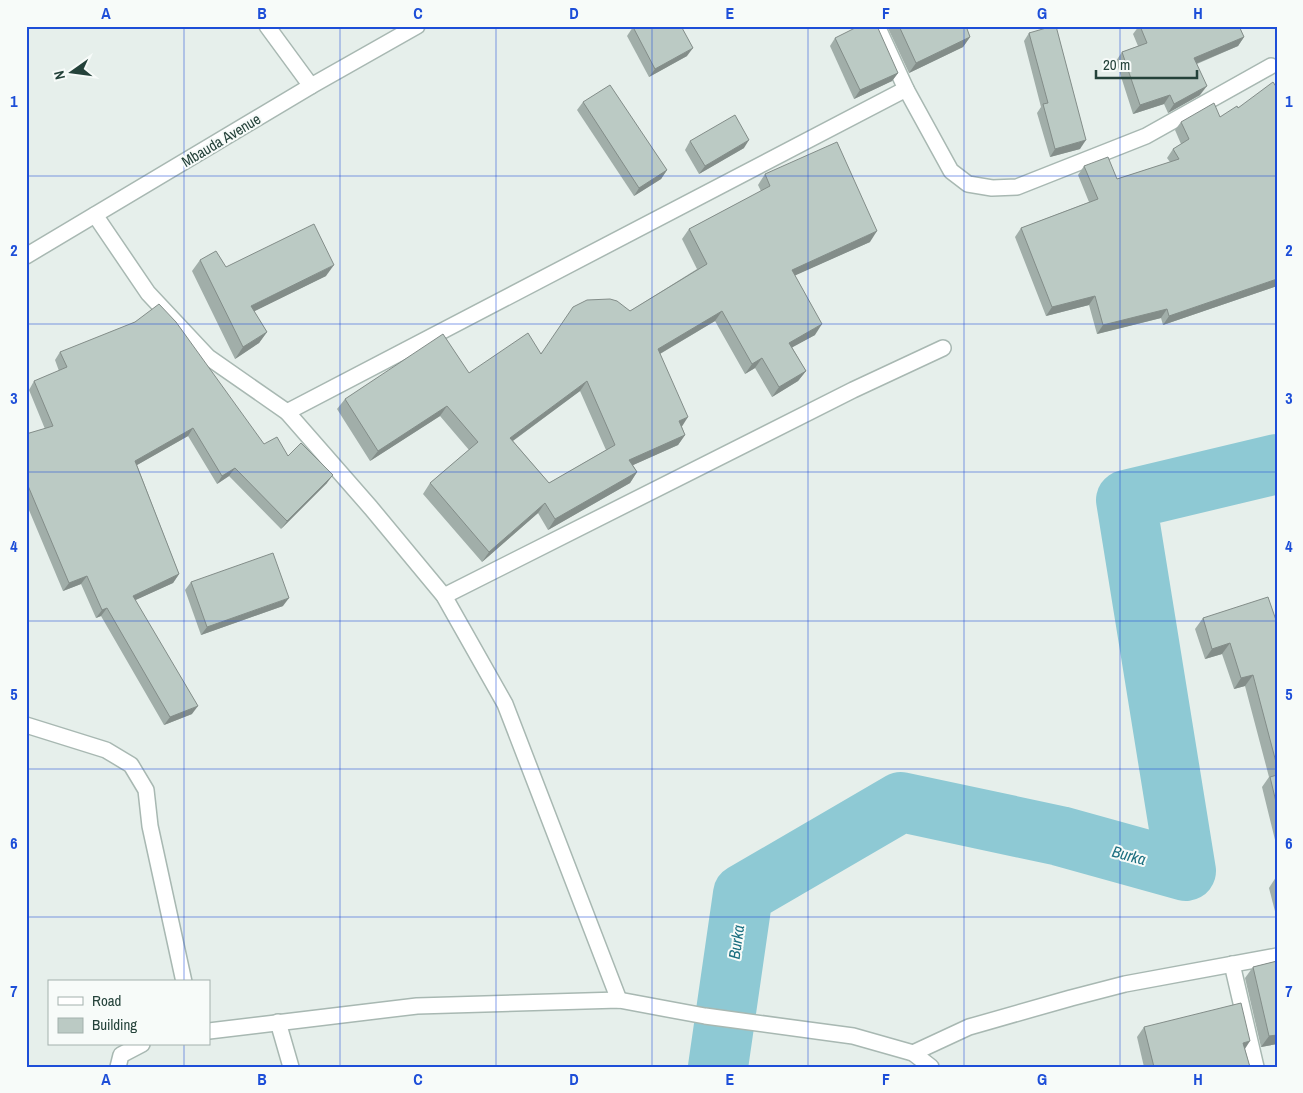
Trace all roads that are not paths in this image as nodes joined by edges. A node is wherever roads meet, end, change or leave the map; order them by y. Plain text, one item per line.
1 (268, 26) edge
2 (417, 26) edge
3 (876, 26) edge
4 (1271, 66) dead end
5 (311, 86) junction
6 (906, 89) junction
7 (95, 215) junction
8 (26, 256) edge
9 (943, 348) dead end
10 (287, 412) junction
11 (444, 596) junction
12 (26, 725) edge
13 (1277, 956) edge
14 (1232, 964) junction
15 (184, 980) edge
16 (619, 1000) junction
17 (278, 1022) junction
18 (210, 1031) edge
19 (138, 1046) edge
20 (913, 1052) junction
21 (118, 1067) edge
22 (291, 1067) edge
23 (930, 1067) edge
24 (1256, 1067) edge

1 - 5 street
2 - 5 street, Mbauda Avenue
3 - 6 street
4 - 6 street
5 - 7 street, Mbauda Avenue
6 - 10 street
7 - 8 street, Mbauda Avenue
7 - 10 street
9 - 11 street
10 - 11 street
11 - 16 street
12 - 15 street
13 - 14 street
14 - 20 street
14 - 24 street
16 - 17 street
16 - 20 street
17 - 18 street
17 - 22 street
19 - 21 street
20 - 23 street

